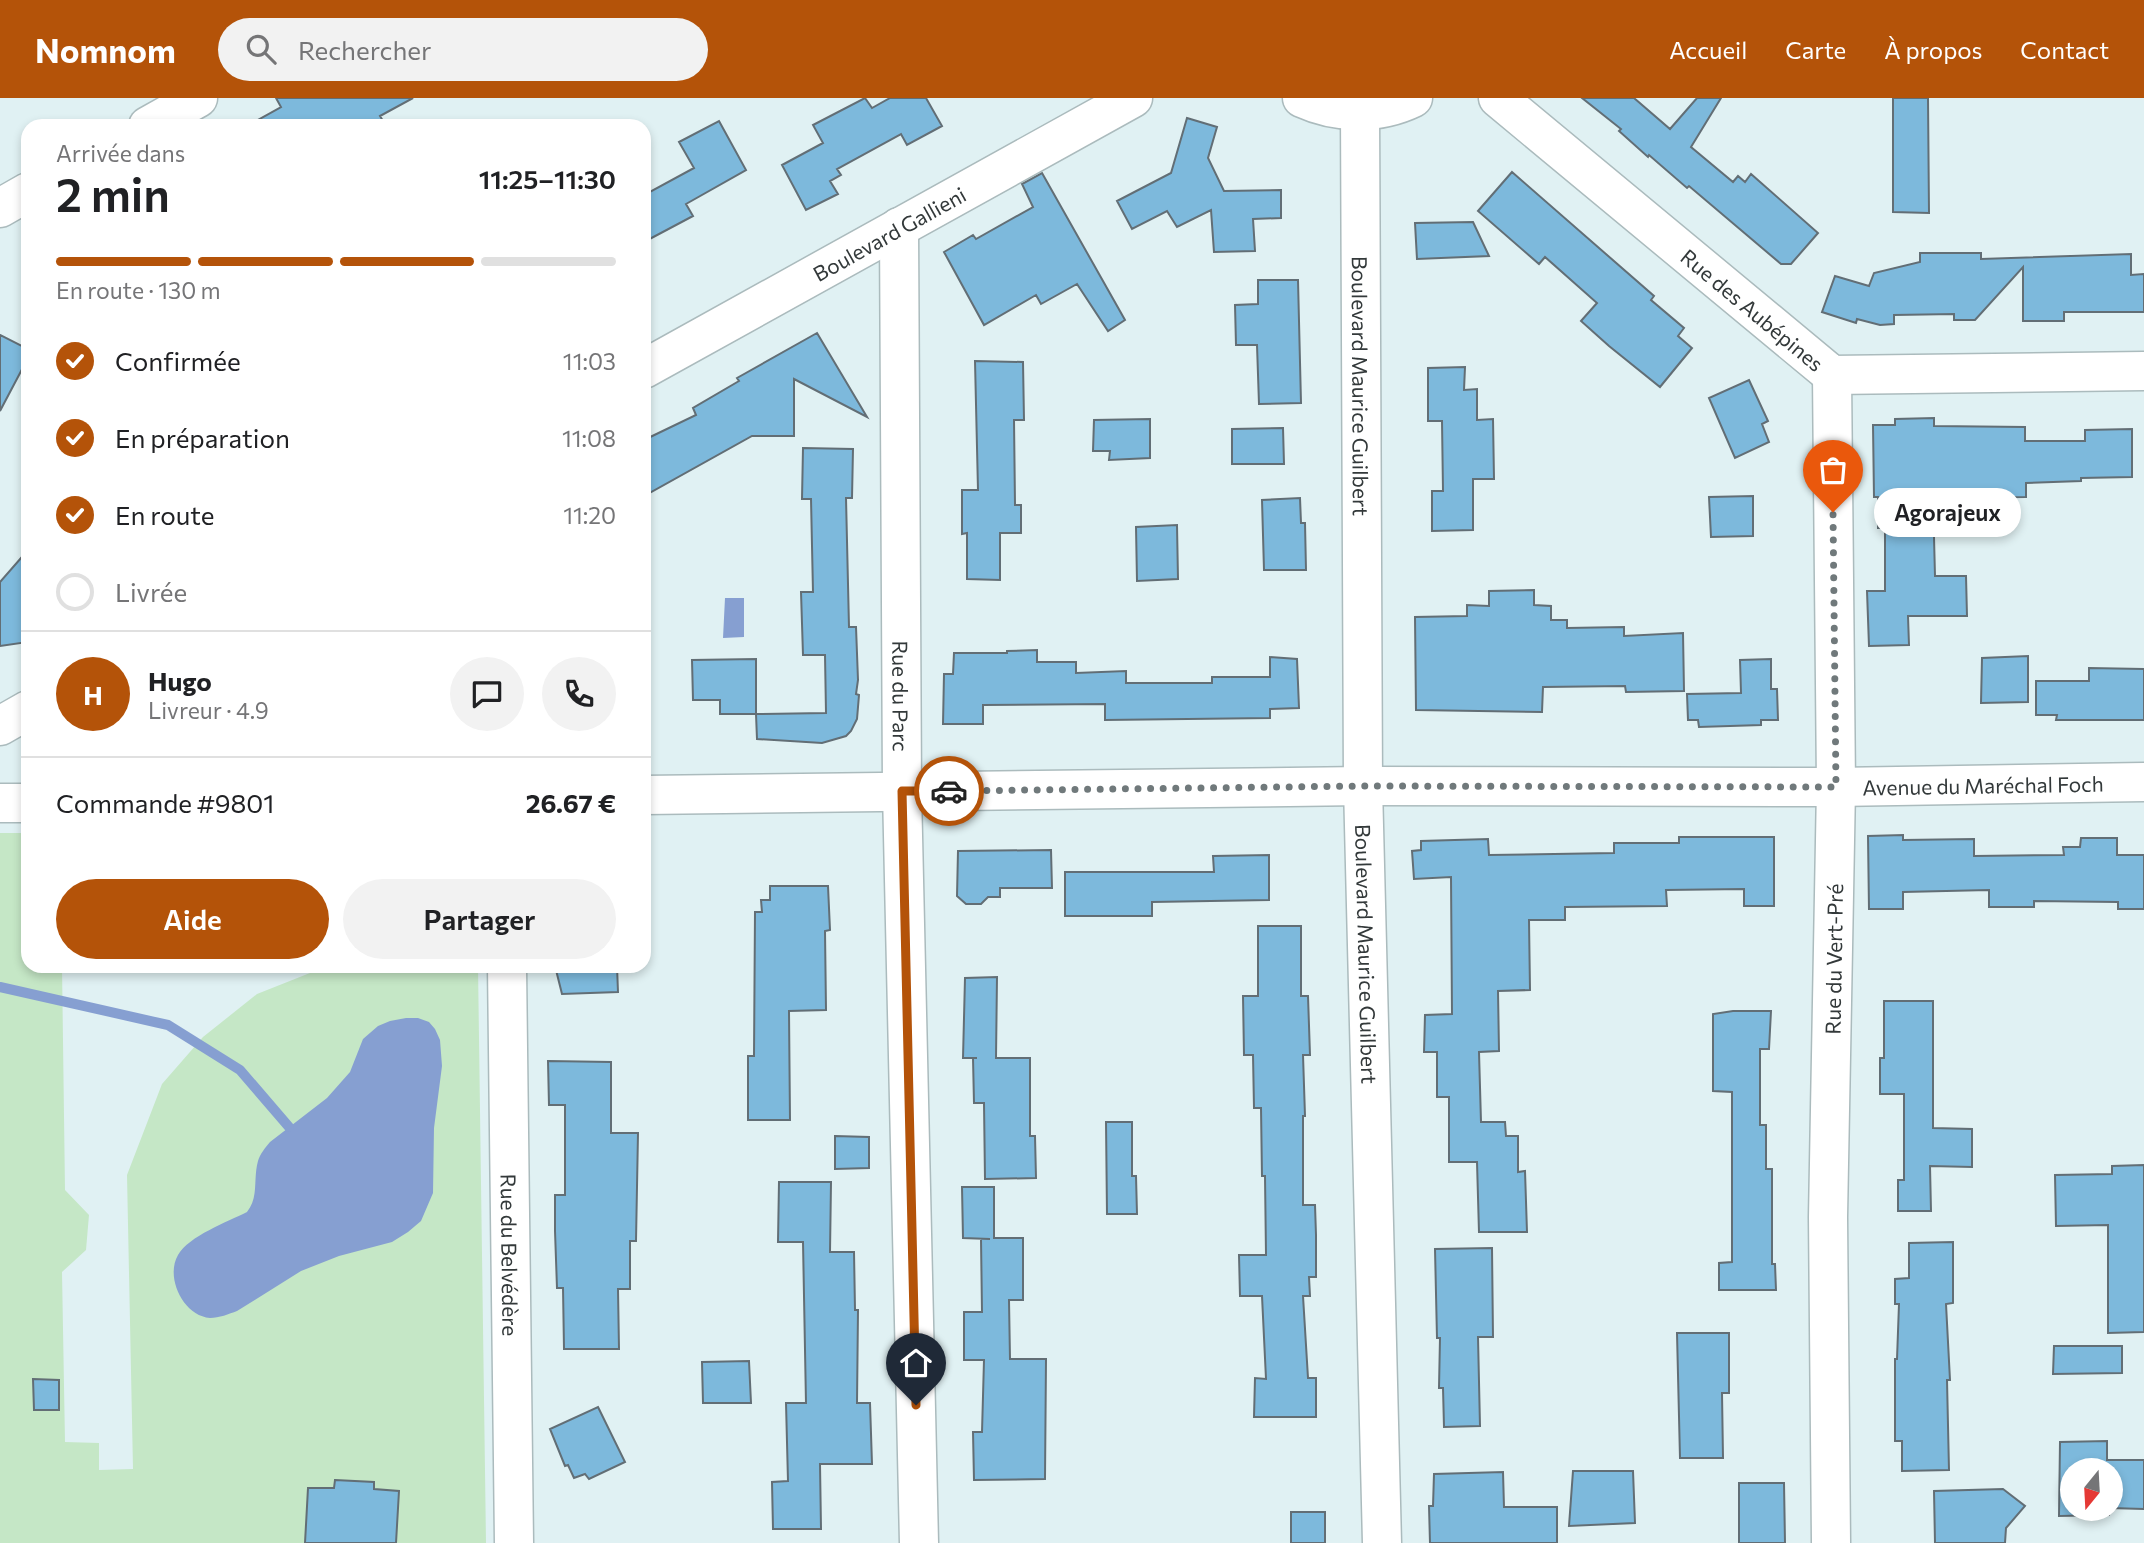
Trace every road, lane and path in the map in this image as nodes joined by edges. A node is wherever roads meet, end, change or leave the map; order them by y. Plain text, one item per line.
1 (198, 98) edge
2 (1133, 98) edge
3 (1302, 98) edge
4 (1413, 98) edge
5 (1498, 98) edge
6 (1360, 110) junction
7 (160, 119) edge
8 (21, 196) edge
9 (0, 208) edge
10 (899, 227) junction
11 (651, 365) edge
12 (2144, 372) edge
13 (1832, 375) junction
14 (21, 714) edge
15 (0, 726) edge
16 (2144, 782) edge
17 (1363, 786) junction
18 (1836, 787) junction
19 (902, 791) junction
20 (651, 795) edge
21 (0, 803) edge
22 (21, 803) edge
23 (507, 973) edge
24 (514, 1543) edge
25 (919, 1543) edge
26 (1382, 1543) edge
27 (1830, 1543) edge

1 - 7 street
2 - 10 street, Boulevard Gallieni
3 - 6 street
4 - 6 street
5 - 13 street, Rue des Aubépines
6 - 17 street, Boulevard Maurice Guilbert
8 - 9 street
10 - 11 street, Boulevard Gallieni
10 - 19 street, Rue du Parc
12 - 13 street, Rue des Aubépines
13 - 18 street, Rue du Vert-Pré
14 - 15 street
16 - 18 street, Avenue du Maréchal Foch
17 - 18 street, Avenue du Maréchal Foch
17 - 19 street, Avenue du Maréchal Foch
17 - 26 street, Boulevard Maurice Guilbert
18 - 27 street, Rue du Vert-Pré
19 - 20 street, Avenue du Maréchal Foch
19 - 25 street, Rue du Parc
21 - 22 street
23 - 24 street, Rue du Belvédère

